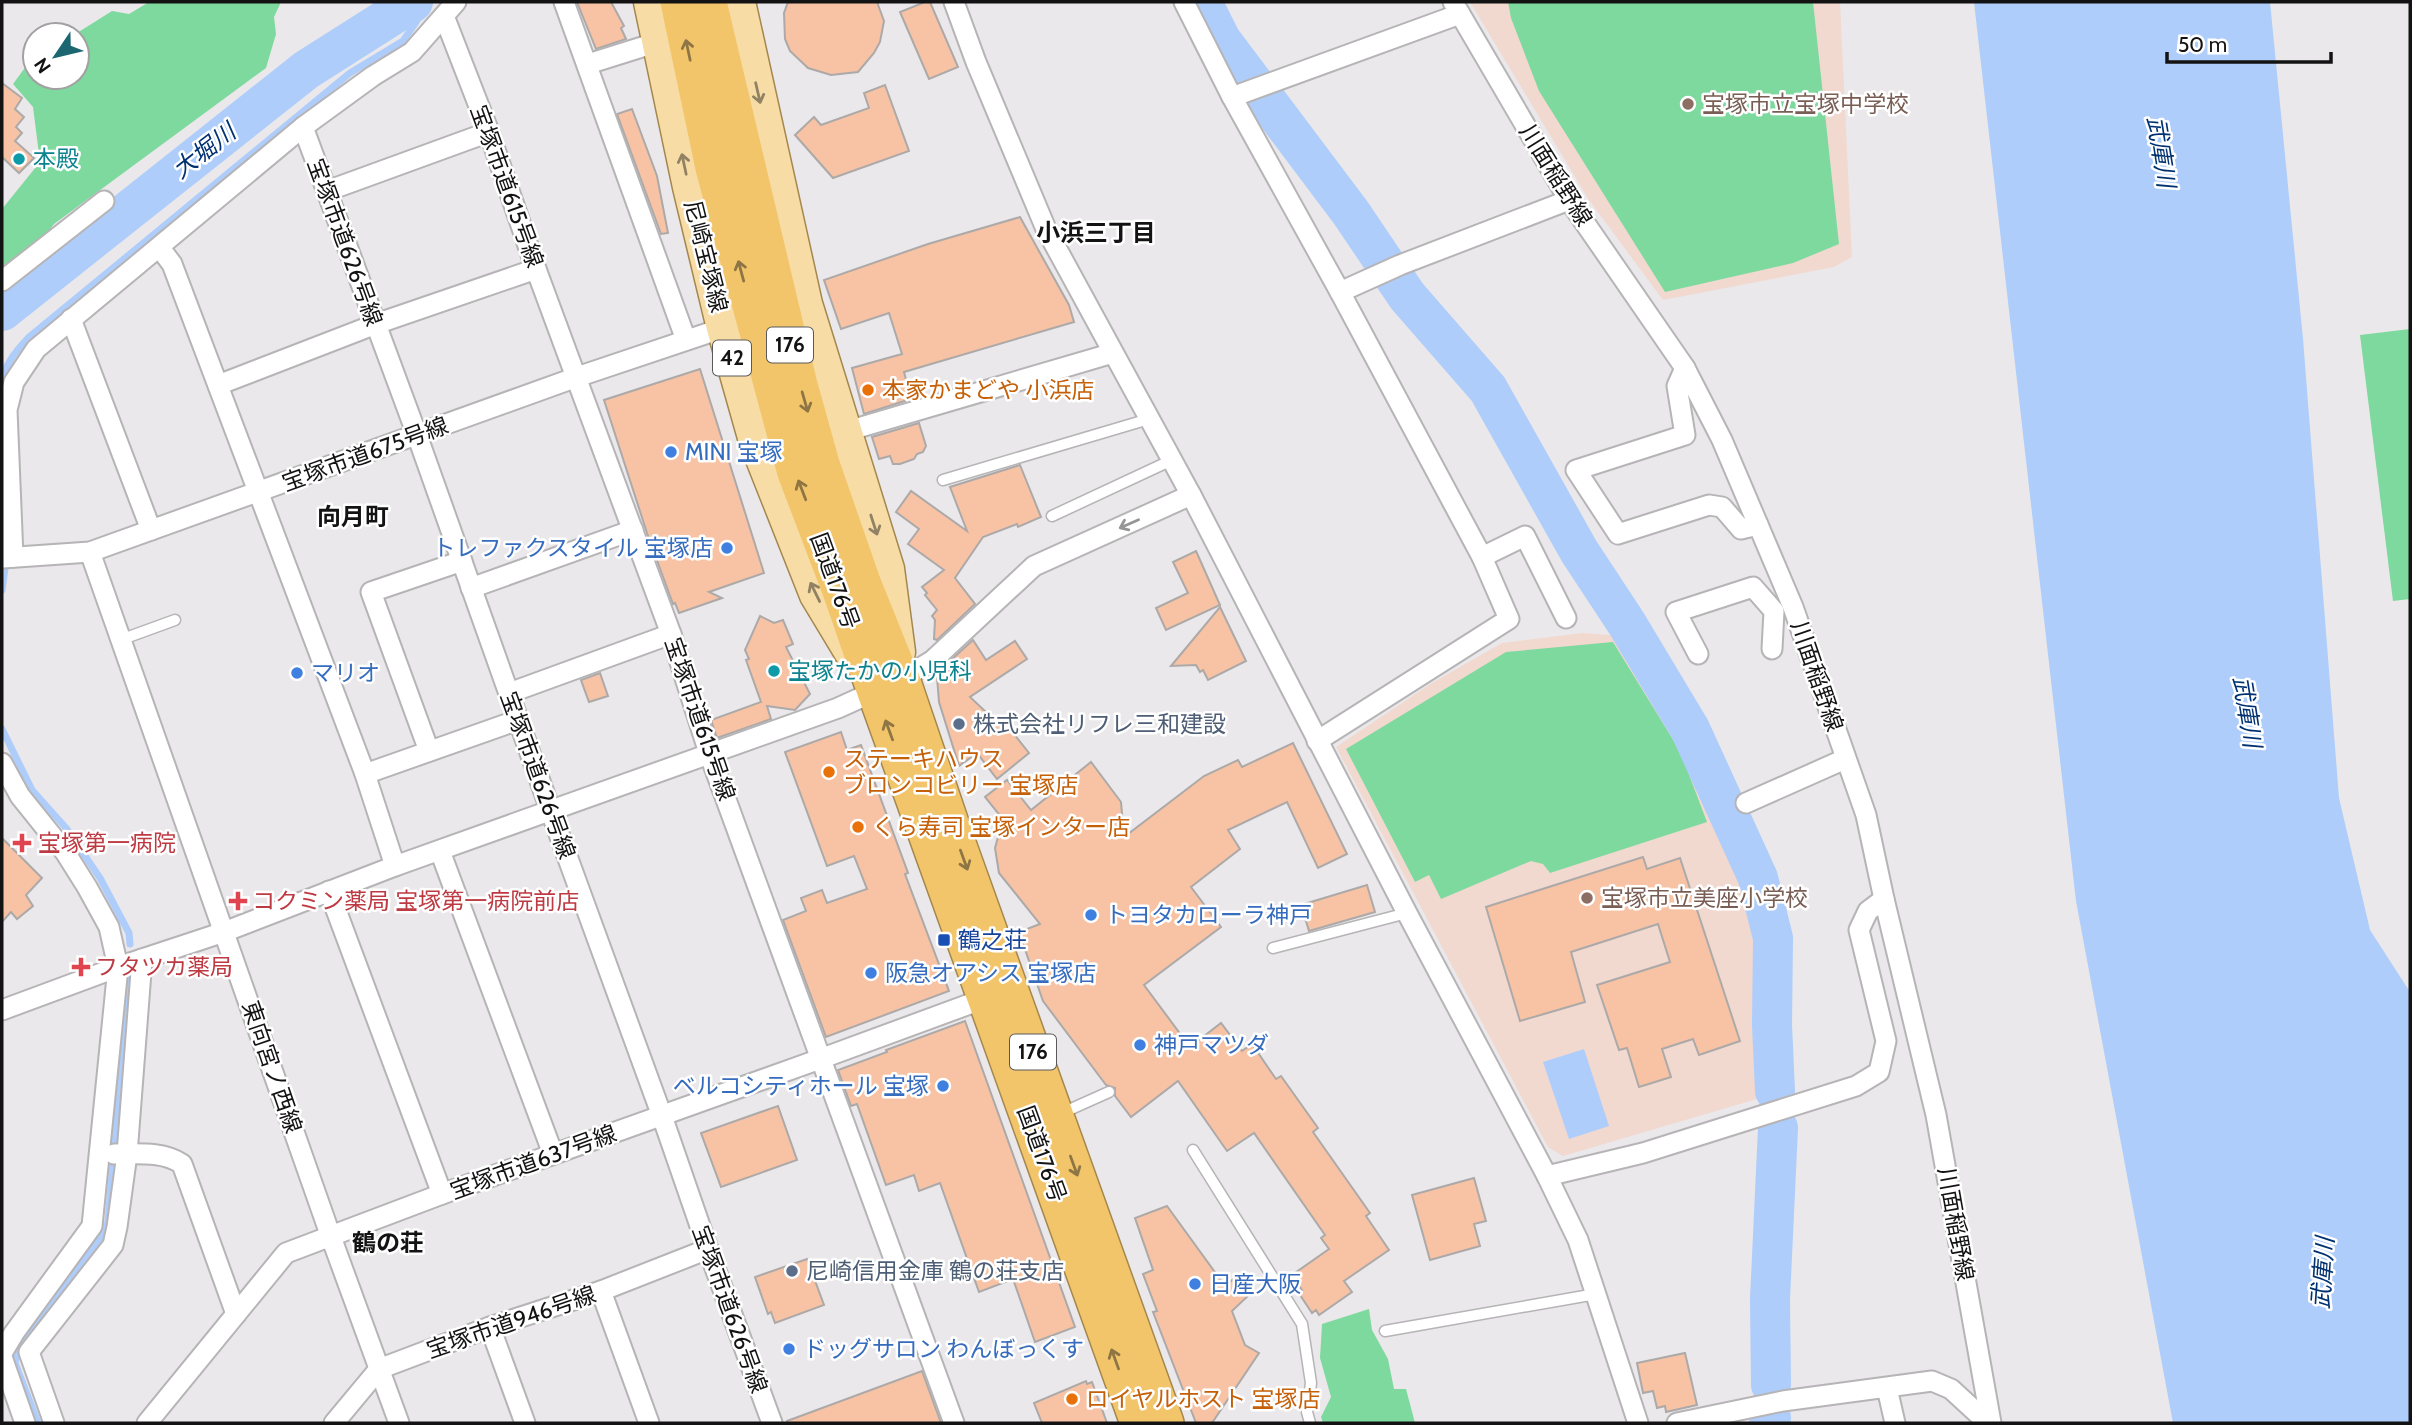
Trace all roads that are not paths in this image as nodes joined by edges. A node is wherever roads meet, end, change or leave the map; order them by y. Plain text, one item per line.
1 (564, 2) edge
2 (650, 2) edge
3 (678, 2) edge
4 (709, 2) edge
5 (739, 2) edge
6 (954, 2) edge
7 (1184, 2) edge
8 (1456, 8) edge
9 (450, 9) edge
10 (658, 42) junction
11 (588, 64) junction
12 (1232, 97) junction
13 (303, 127) junction
14 (489, 132) junction
15 (327, 191) junction
16 (1569, 200) junction
17 (104, 201) dead end
18 (160, 248) junction
19 (536, 269) junction
20 (2, 281) edge
21 (1340, 292) junction
22 (71, 319) junction
23 (376, 324) junction
24 (723, 328) junction
25 (686, 340) junction
26 (1114, 353) junction
27 (1685, 368) junction
28 (577, 377) junction
29 (218, 385) junction
30 (1149, 419) junction
31 (844, 432) junction
32 (417, 435) junction
33 (1172, 460) junction
34 (943, 480) dead end
35 (258, 493) junction
36 (1191, 495) junction
37 (1052, 516) dead end
38 (1758, 524) junction
39 (151, 530) junction
40 (633, 530) junction
41 (90, 552) junction
42 (1482, 557) junction
43 (8, 558) edge
44 (462, 561) junction
45 (471, 589) junction
46 (1783, 609) junction
47 (1566, 618) dead end
48 (175, 621) dead end
49 (671, 634) junction
50 (120, 640) junction
51 (1772, 649) dead end
52 (1698, 654) dead end
53 (889, 686) junction
54 (509, 693) junction
55 (518, 720) junction
56 (1317, 741) junction
57 (429, 751) junction
58 (709, 752) junction
59 (1845, 759) junction
60 (2, 763) edge
61 (365, 774) junction
62 (1746, 803) dead end
63 (551, 812) junction
64 (440, 851) junction
65 (395, 866) junction
66 (329, 891) junction
67 (1884, 899) junction
68 (1407, 913) junction
69 (224, 932) junction
70 (1273, 947) dead end
71 (142, 959) junction
72 (118, 967) junction
73 (986, 998) junction
74 (2, 1010) edge
75 (820, 1059) junction
76 (1109, 1091) dead end
77 (662, 1116) junction
78 (1056, 1116) junction
79 (1193, 1150) dead end
80 (113, 1154) junction
81 (553, 1154) junction
82 (1547, 1176) junction
83 (442, 1194) junction
84 (331, 1237) junction
85 (708, 1249) junction
86 (601, 1291) junction
87 (1596, 1294) junction
88 (236, 1314) junction
89 (490, 1327) junction
90 (1385, 1331) dead end
91 (11, 1354) edge
92 (379, 1369) junction
93 (1887, 1388) junction
94 (25, 1423) edge
95 (54, 1423) edge
96 (147, 1423) edge
97 (334, 1423) edge
98 (399, 1423) edge
99 (525, 1423) edge
100 (649, 1423) edge
101 (772, 1423) edge
102 (954, 1423) edge
103 (1138, 1423) edge
104 (1166, 1423) edge
105 (1310, 1423) edge
106 (1638, 1423) edge
107 (1677, 1423) edge
108 (1895, 1423) edge
109 (1989, 1423) edge

1 - 11 street
2 - 10 main road, 尼崎宝塚線 / 42
53 -> 3 highway, 国道176号 / 176
4 -> 53 highway, 国道176号 / 176
5 -> 31 main road
6 - 26 street
7 - 12 street
8 - 12 street
8 - 16 street, 川面稲野線
9 - 13 street
9 - 14 street, 宝塚市道615号線
10 - 11 street
24 -> 10 main road, 尼崎宝塚線 / 42
11 - 25 street
12 - 21 street
13 - 15 street, 宝塚市道626号線
13 - 18 street
14 - 15 street
14 - 19 street, 宝塚市道615号線
15 - 23 street, 宝塚市道626号線
16 - 21 street
16 - 27 street, 川面稲野線
17 - 20 street
18 - 22 street
18 - 29 street
19 - 23 street
19 - 28 street, 宝塚市道615号線
21 - 42 street
22 - 39 street
22 - 43 street
23 - 29 street
23 - 32 street, 宝塚市道626号線
24 - 25 street, 宝塚市道675号線
53 -> 24 main road, 尼崎宝塚線 / 42
25 - 28 street, 宝塚市道675号線
26 - 30 street
26 - 31 street
27 - 38 street, 川面稲野線
27 - 38 street
28 - 32 street, 宝塚市道675号線
28 - 40 street, 宝塚市道615号線
29 - 35 street
30 - 33 street
30 - 34 lane
31 -> 53 main road
32 - 35 street, 宝塚市道675号線
32 - 44 street, 宝塚市道626号線
33 - 36 street
33 - 37 lane
35 - 39 street, 宝塚市道675号線
35 - 61 street
36 -> 53 street
36 - 56 street
38 - 46 street, 川面稲野線
39 - 41 street, 宝塚市道675号線
40 - 45 street
40 - 49 street, 宝塚市道615号線
41 - 43 street, 宝塚市道675号線
41 - 50 street, 東向宮ノ西線
42 - 47 street
42 - 56 street
44 - 45 street, 宝塚市道626号線
44 - 57 street
45 - 54 street, 宝塚市道626号線
46 - 51 street
46 - 52 street
46 - 59 street, 川面稲野線
48 - 50 lane
49 - 54 street
49 - 58 street, 宝塚市道615号線
50 - 69 street, 東向宮ノ西線
53 - 58 street
73 -> 53 highway, 国道176号 / 176
53 -> 78 highway, 国道176号 / 176
54 - 55 street, 宝塚市道626号線
55 - 57 street
55 - 63 street, 宝塚市道626号線
56 - 68 street
57 - 61 street
58 - 63 street
58 - 75 street, 宝塚市道615号線
59 - 62 street
59 - 67 street, 川面稲野線
60 - 72 street
61 - 65 street
63 - 64 street
63 - 77 street, 宝塚市道626号線
64 - 65 street
64 - 81 street
65 - 66 street
66 - 69 street
66 - 83 street
67 - 82 street
67 - 109 street, 川面稲野線
68 - 70 lane
68 - 82 street
69 - 71 street
69 - 84 street, 東向宮ノ西線
71 - 72 street
71 - 80 street
72 - 74 street
72 - 80 street
73 - 75 street, 宝塚市道637号線
103 -> 73 highway, 国道176号 / 176
75 - 77 street, 宝塚市道637号線
75 - 102 street, 宝塚市道615号線
76 - 78 lane
77 - 81 street, 宝塚市道637号線
77 - 85 street, 宝塚市道626号線
78 -> 104 highway, 国道176号 / 176
79 - 105 lane
80 - 88 street
80 - 91 street
80 - 91 street
81 - 83 street, 宝塚市道637号線
82 - 87 street
83 - 84 street, 宝塚市道637号線
84 - 88 street, 宝塚市道637号線
84 - 92 street, 東向宮ノ西線
85 - 86 street, 宝塚市道946号線
85 - 101 street, 宝塚市道626号線
86 - 89 street, 宝塚市道946号線
86 - 100 street
87 - 90 lane
87 - 106 street
88 - 96 street, 宝塚市道637号線
89 - 92 street, 宝塚市道946号線
89 - 99 street
91 - 94 street
91 - 95 street
92 - 97 street, 宝塚市道946号線
92 - 98 street, 東向宮ノ西線
93 - 107 street
93 - 108 street
93 - 109 street

